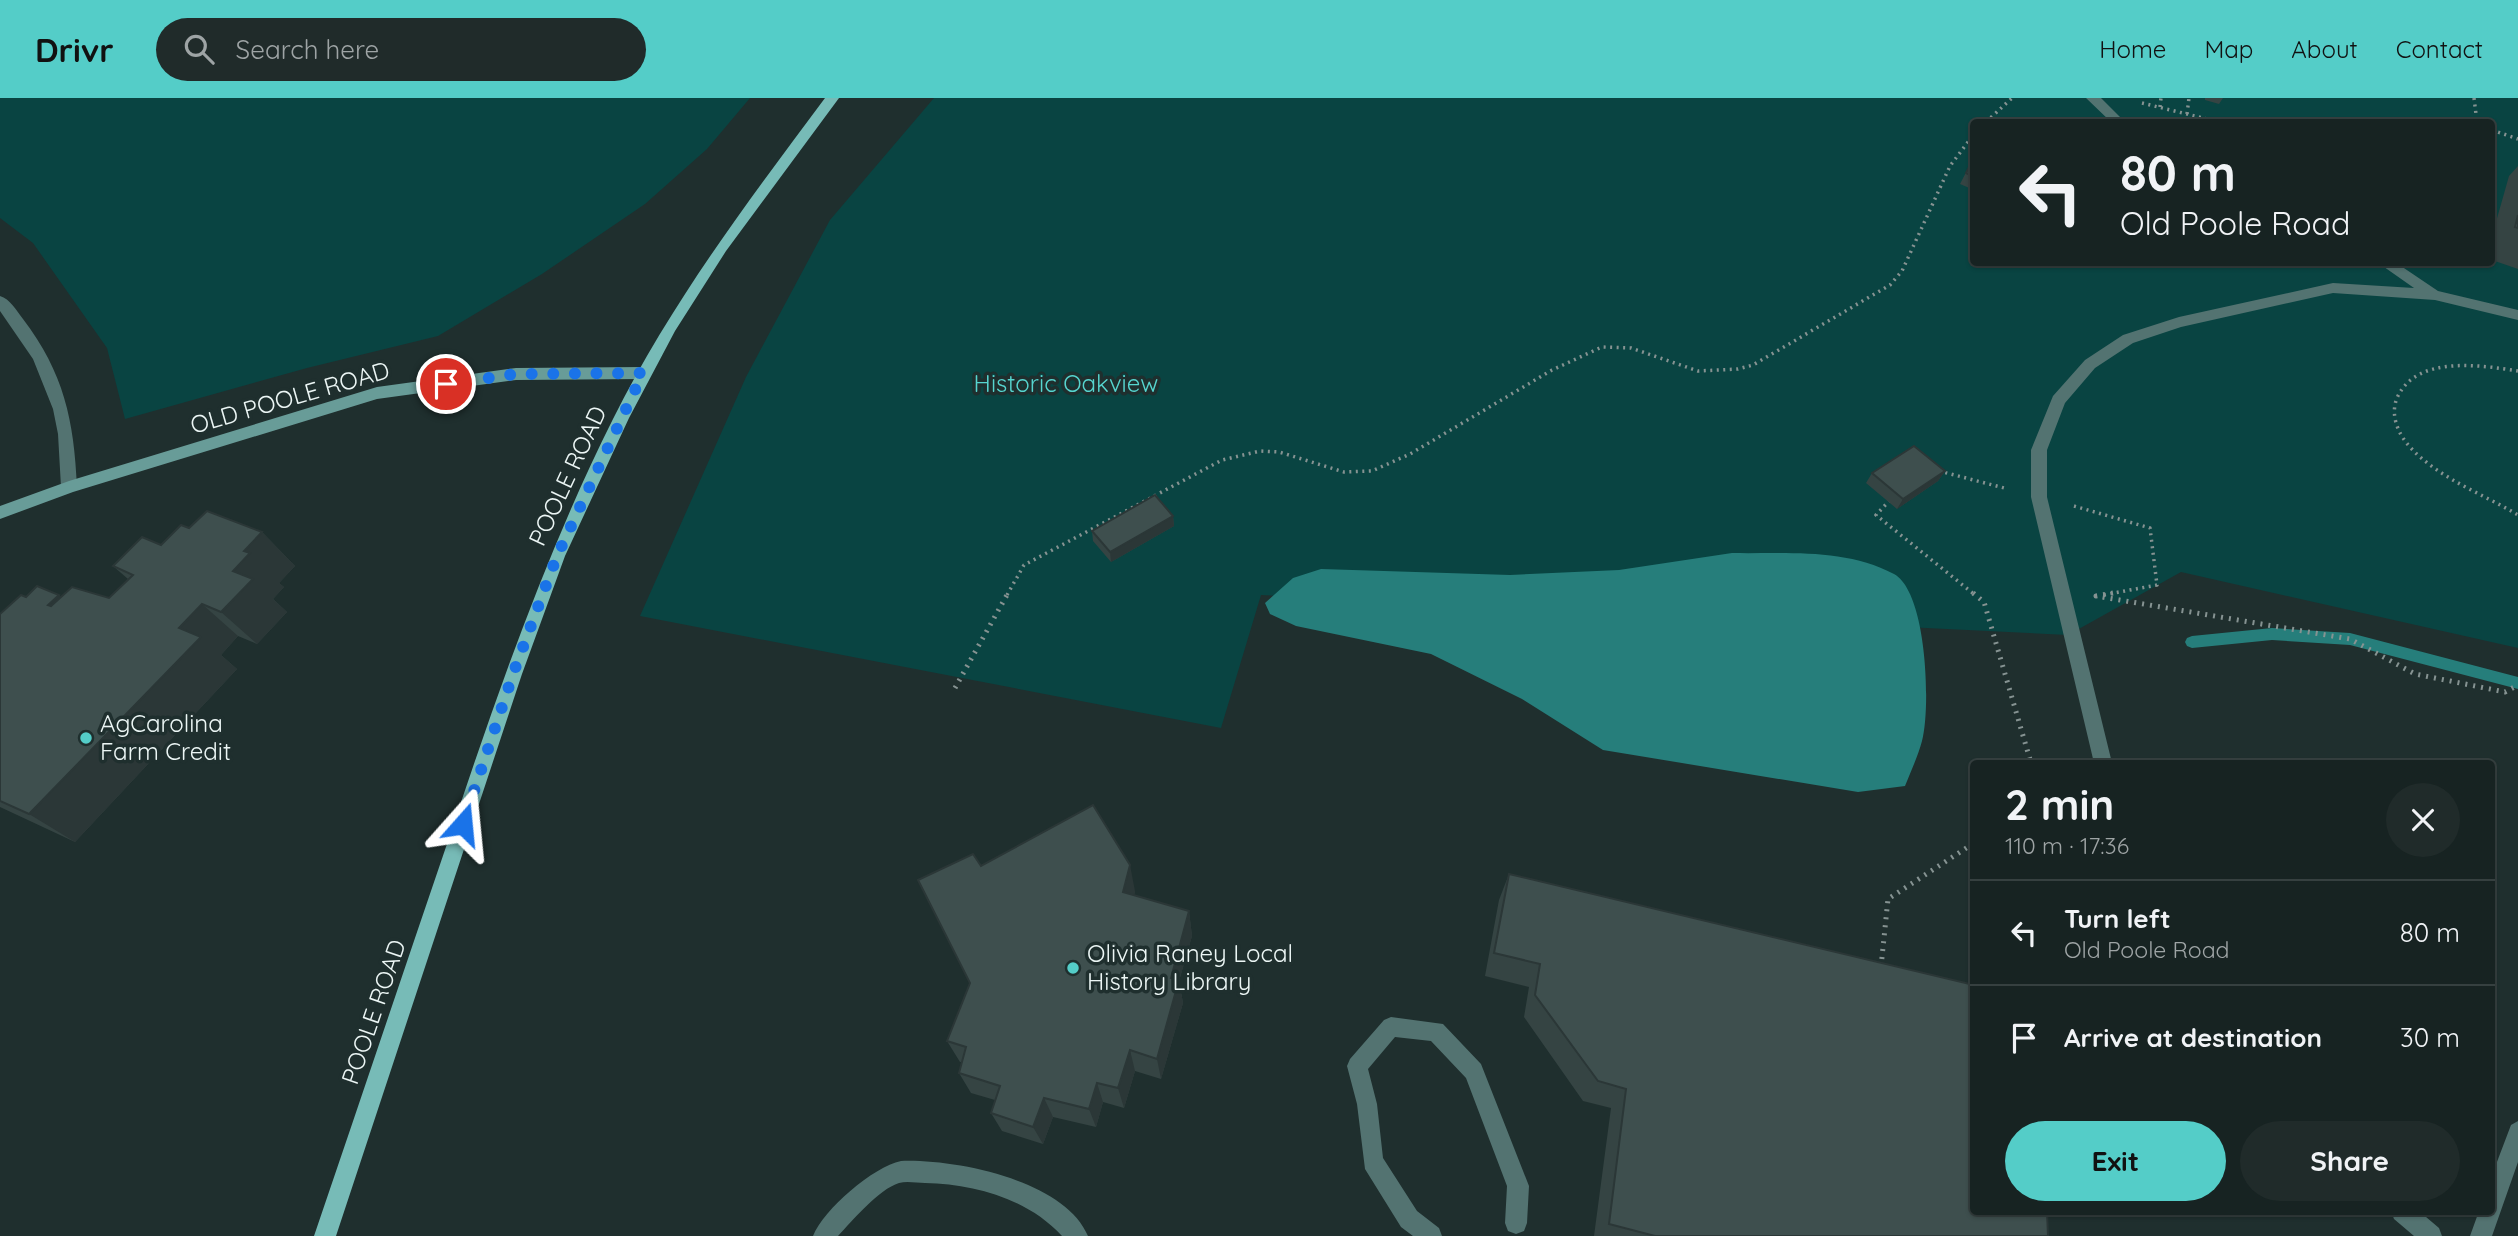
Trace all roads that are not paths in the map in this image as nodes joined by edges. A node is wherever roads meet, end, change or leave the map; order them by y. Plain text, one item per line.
1 (832, 98) edge
2 (2093, 98) edge
3 (2115, 119) edge
4 (2390, 266) edge
5 (2435, 295) junction
6 (0, 300) edge
7 (2518, 314) edge
8 (643, 373) junction
9 (69, 487) junction
10 (0, 513) edge
11 (2102, 760) edge
12 (2518, 1132) edge
13 (2495, 1198) edge
14 (2407, 1215) edge
15 (2489, 1215) edge
16 (1516, 1223) dead end
17 (325, 1236) edge
18 (824, 1236) edge
19 (1077, 1236) edge
20 (1430, 1236) edge
21 (2431, 1236) edge
22 (2482, 1236) edge

1 - 8 main road, POOLE ROAD
2 - 3 street
4 - 5 street
5 - 7 street
5 - 11 street
6 - 9 street
8 - 9 street, OLD POOLE ROAD
8 - 17 main road, POOLE ROAD
9 - 10 street, OLD POOLE ROAD
12 - 13 street
14 - 21 street
15 - 22 street
16 - 20 street
18 - 19 street

